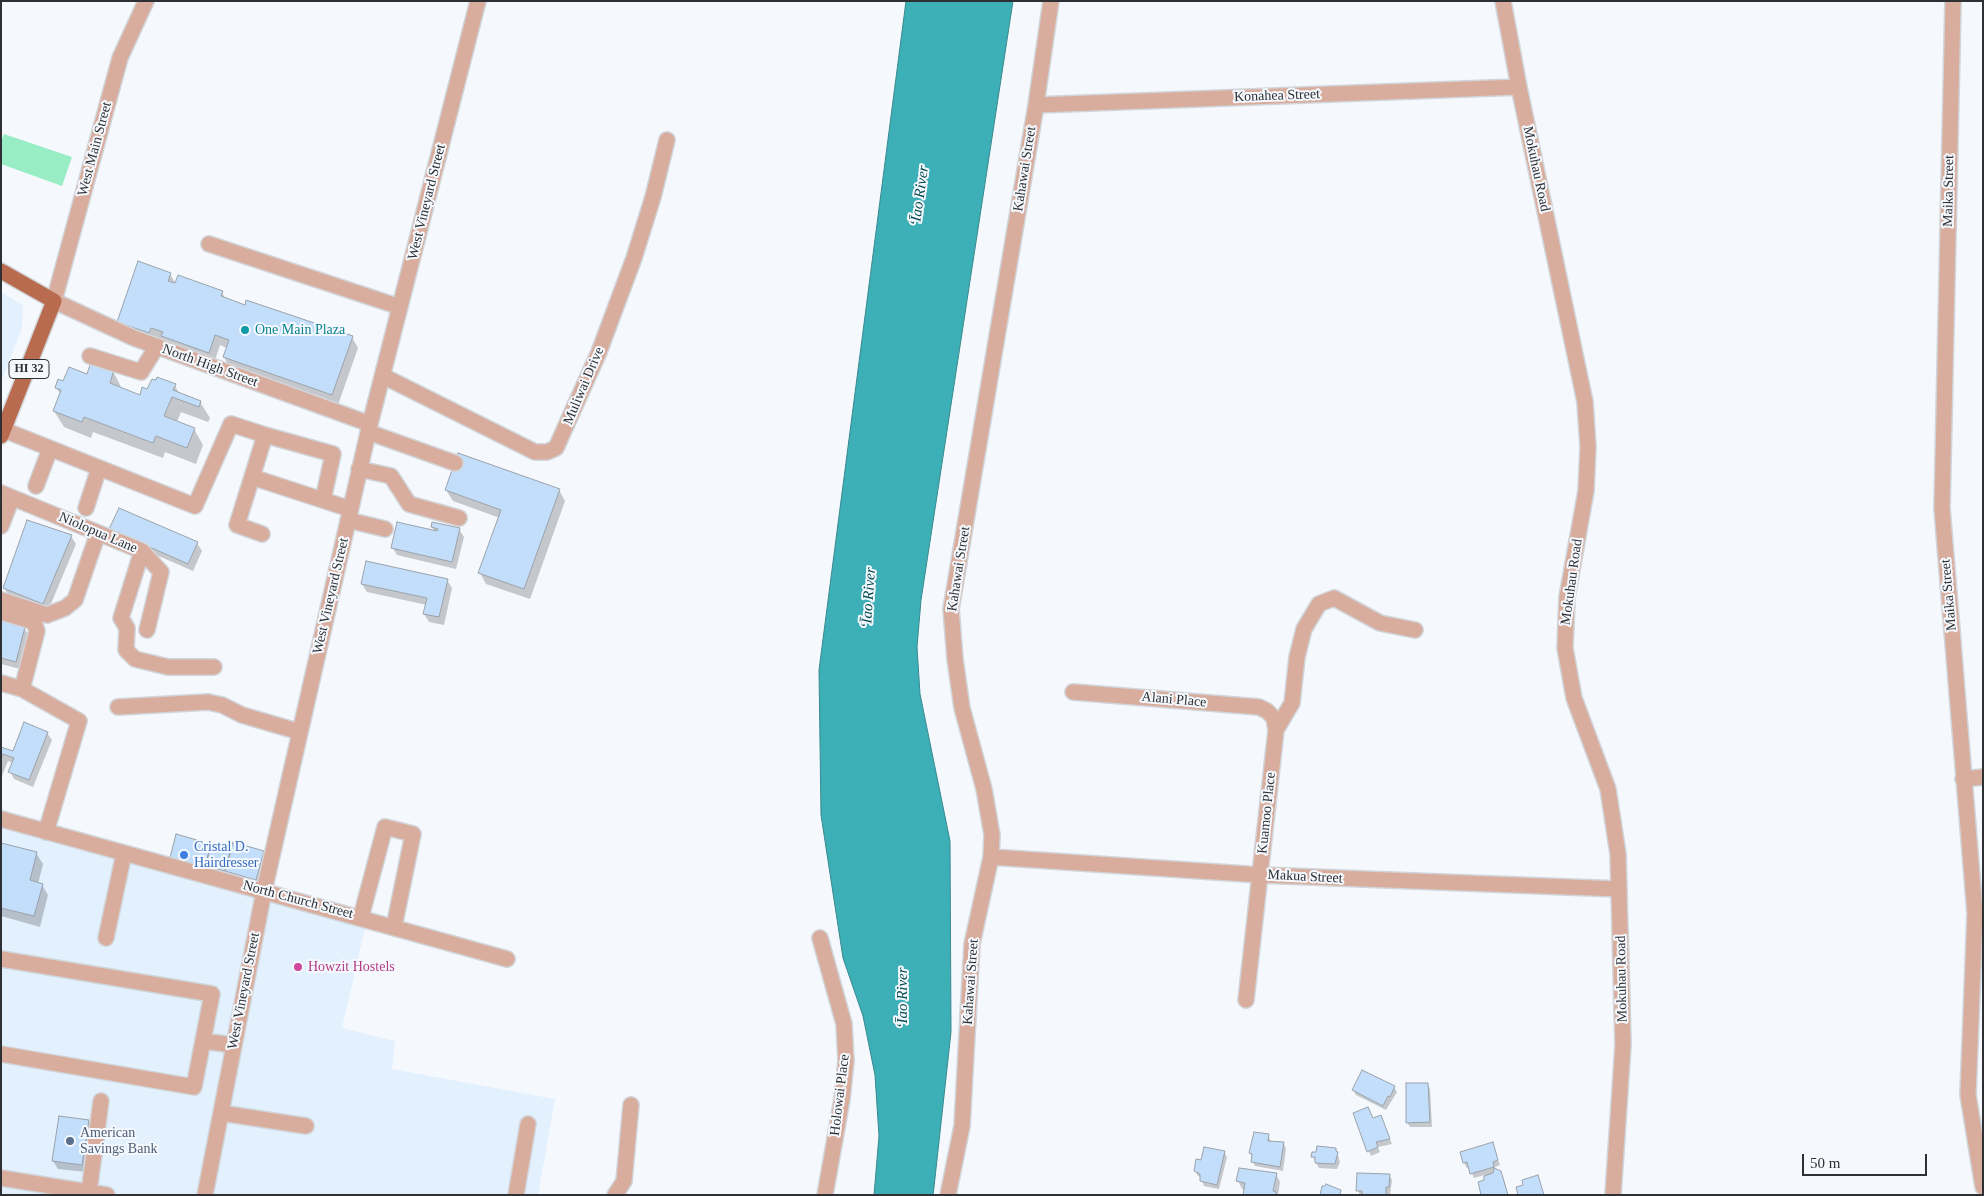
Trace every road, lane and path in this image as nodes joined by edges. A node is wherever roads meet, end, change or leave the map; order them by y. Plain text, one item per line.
1 (146, 1) edge
2 (478, 1) edge
3 (1050, 1) edge
4 (1503, 1) edge
5 (1953, 1) edge
6 (1519, 87) junction
7 (1036, 105) junction
8 (667, 140) dead end
9 (209, 244) dead end
10 (1, 271) edge
11 (54, 301) junction
12 (400, 307) junction
13 (157, 346) junction
14 (90, 356) dead end
15 (383, 376) junction
16 (369, 428) junction
17 (3, 433) edge
18 (265, 435) junction
19 (50, 449) junction
20 (455, 463) dead end
21 (99, 468) junction
22 (359, 469) junction
23 (252, 477) junction
24 (36, 486) dead end
25 (7, 495) edge
26 (323, 500) junction
27 (86, 508) dead end
28 (349, 515) junction
29 (459, 518) dead end
30 (1, 526) edge
31 (385, 528) dead end
32 (98, 533) junction
33 (262, 534) dead end
34 (142, 551) junction
35 (1, 600) edge
36 (1, 612) edge
37 (147, 630) dead end
38 (1415, 630) dead end
39 (214, 667) dead end
40 (1, 683) edge
41 (22, 689) junction
42 (1073, 692) dead end
43 (118, 707) dead end
44 (1274, 723) junction
45 (300, 732) junction
46 (1983, 777) edge
47 (1964, 780) junction
48 (1, 819) edge
49 (46, 832) junction
50 (124, 853) junction
51 (991, 856) junction
52 (1261, 875) junction
53 (1619, 889) junction
54 (264, 891) junction
55 (361, 917) junction
56 (394, 927) junction
57 (106, 938) dead end
58 (820, 938) dead end
59 (1, 959) edge
60 (507, 959) dead end
61 (1246, 1000) dead end
62 (203, 1041) junction
63 (233, 1046) junction
64 (1, 1054) edge
65 (101, 1101) dead end
66 (631, 1105) dead end
67 (221, 1113) junction
68 (528, 1124) dead end
69 (306, 1126) dead end
70 (1, 1178) edge
71 (1983, 1187) edge
72 (89, 1192) junction
73 (107, 1195) edge
74 (205, 1195) edge
75 (516, 1195) edge
76 (615, 1195) edge
77 (825, 1195) edge
78 (948, 1195) edge
79 (1613, 1195) edge

1 - 11 street, West Main Street
2 - 12 street, West Vineyard Street
3 - 7 street, Kahawai Street
4 - 6 street, Mokuhau Road
5 - 47 street, Maika Street
6 - 7 street, Konahea Street
6 - 53 street, Mokuhau Road
7 - 51 street, Kahawai Street
8 - 15 street, Muliwai Drive
9 - 12 street
10 - 11 main road
11 - 13 street, North High Street
11 - 17 main road, HI 32
12 - 15 street, West Vineyard Street
13 - 14 street
13 - 16 street, North High Street
15 - 16 street, West Vineyard Street
16 - 20 street, North High Street
16 - 22 street, West Vineyard Street
17 - 19 street
18 - 21 street
18 - 23 street
18 - 26 street
19 - 21 street
19 - 24 street
21 - 27 street
22 - 28 street, West Vineyard Street
22 - 29 street
23 - 26 street
23 - 33 street
25 - 30 street
25 - 32 street, Niolopua Lane
26 - 28 street
28 - 31 street
28 - 45 street, West Vineyard Street
32 - 34 street, Niolopua Lane
32 - 35 street
34 - 37 street, Niolopua Lane
34 - 39 street
36 - 41 street
38 - 44 street
40 - 41 street
41 - 49 street
42 - 44 street, Alani Place
43 - 45 street
44 - 52 street, Kuamoo Place
45 - 54 street, West Vineyard Street
46 - 47 street
47 - 71 street, Maika Street
48 - 49 street, North Church Street
49 - 50 street, North Church Street
50 - 54 street, North Church Street
50 - 57 street
51 - 52 street, Makua Street
51 - 78 street, Kahawai Street
52 - 53 street, Makua Street
52 - 61 street, Kuamoo Place
53 - 79 street, Mokuhau Road
54 - 55 street, North Church Street
54 - 63 street, West Vineyard Street
55 - 56 street, North Church Street
55 - 56 street
56 - 60 street, North Church Street
58 - 77 street, Holowai Place
59 - 62 street
62 - 63 street
62 - 64 street
63 - 67 street, West Vineyard Street
65 - 72 street
66 - 76 street
67 - 69 street
67 - 74 street, West Vineyard Street
68 - 75 street
70 - 72 street
72 - 73 street

